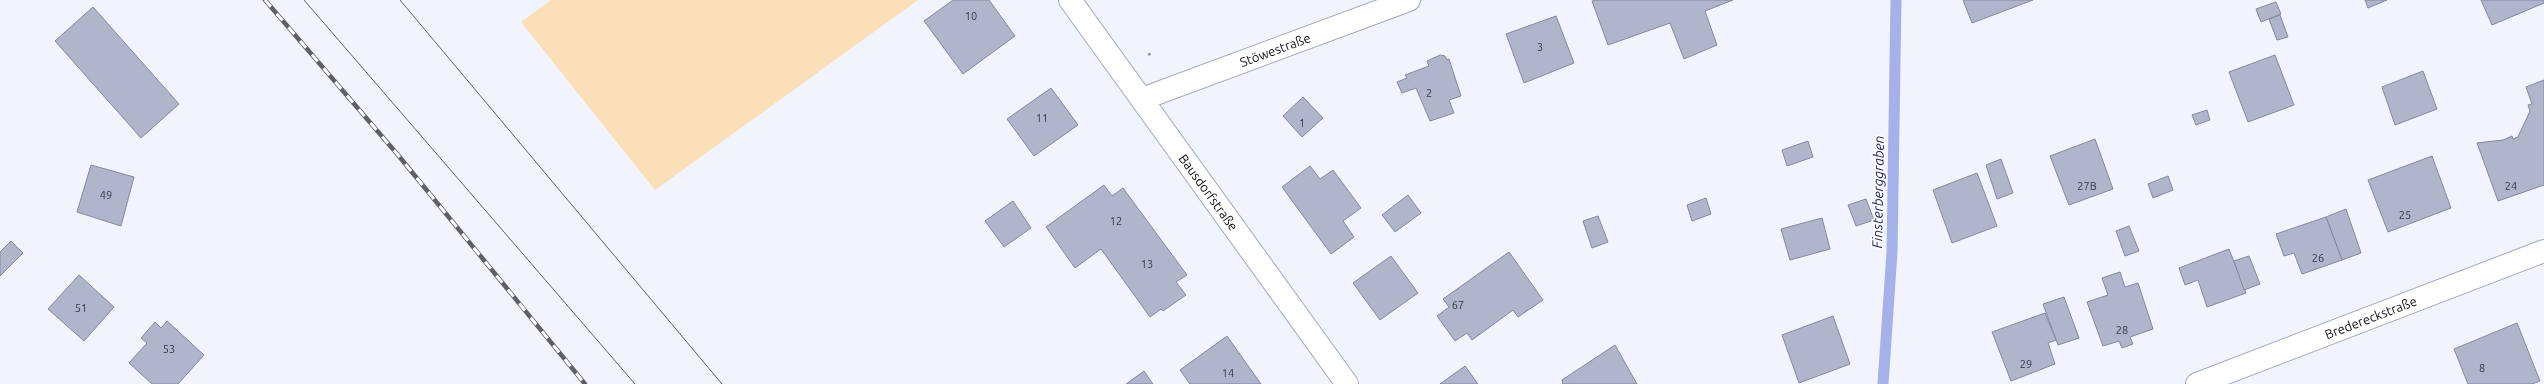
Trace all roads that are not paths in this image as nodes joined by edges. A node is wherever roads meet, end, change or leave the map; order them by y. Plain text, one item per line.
1 (1070, 0) edge
2 (1409, 0) edge
3 (1142, 99) junction
4 (2544, 251) edge
5 (1347, 384) edge
6 (2197, 384) edge

1 - 3 street, Bausdorfstraße
2 - 3 street, Stöwestraße
3 - 5 street, Bausdorfstraße
4 - 6 street, Bredereckstraße

